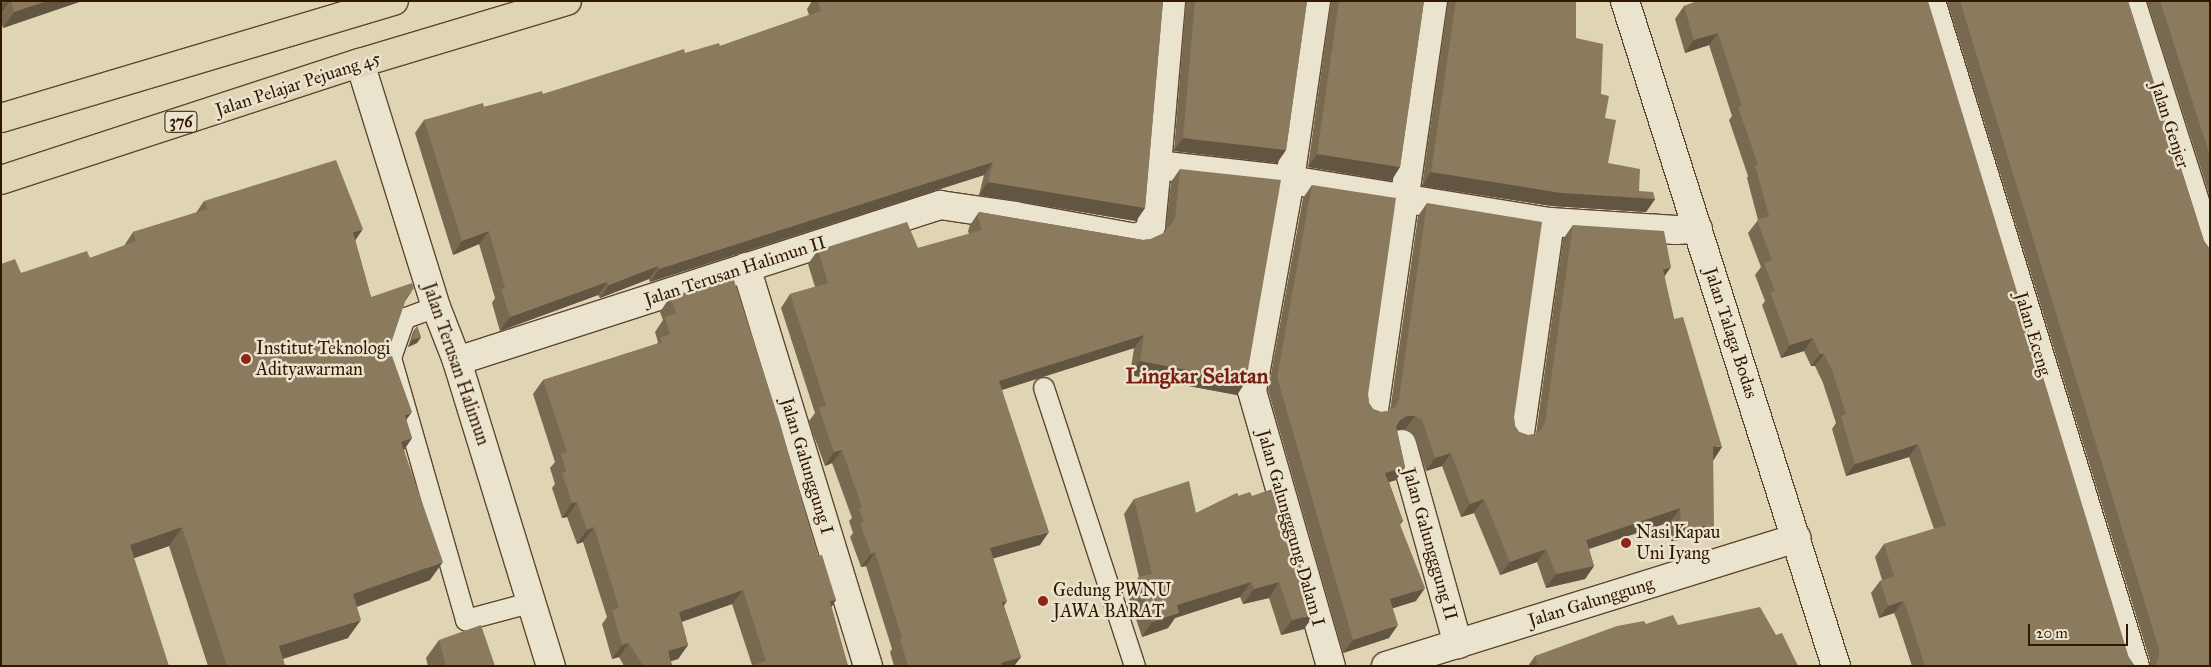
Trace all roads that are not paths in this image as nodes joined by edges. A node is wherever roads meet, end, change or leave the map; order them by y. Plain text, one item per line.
1 (394, 1) edge
2 (567, 1) edge
3 (1171, 1) edge
4 (1316, 1) edge
5 (1433, 1) edge
6 (1625, 1) edge
7 (1931, 1) edge
8 (2131, 1) edge
9 (360, 63) junction
10 (1, 118) edge
11 (1157, 165) junction
12 (1, 180) edge
13 (1290, 180) junction
14 (1404, 200) junction
15 (1550, 222) junction
16 (1698, 229) junction
17 (2210, 249) edge
18 (746, 267) junction
19 (436, 307) junction
20 (457, 361) junction
21 (1044, 388) dead end
22 (1374, 410) edge
23 (1520, 432) edge
24 (1402, 444) edge
25 (1796, 538) junction
26 (533, 602) junction
27 (1458, 644) junction
28 (551, 666) edge
29 (868, 666) edge
30 (1135, 666) edge
31 (1331, 666) edge
32 (1386, 666) edge
33 (1836, 666) edge
34 (2135, 666) edge

1 - 10 main road
2 - 9 main road, Jalan Pelajar Pejuang 45 / 376
3 - 11 street, Jalan Terusan Halimun II
4 - 13 street
5 - 14 street
6 - 16 street, Jalan Talaga Bodas
7 - 34 street, Jalan Eceng
8 - 17 street, Jalan Genjer
9 - 12 main road, Jalan Pelajar Pejuang 45 / 376
9 - 19 street, Jalan Terusan Halimun
11 - 13 street
11 - 18 street, Jalan Terusan Halimun II
13 - 14 street
13 - 31 street, Jalan Galungggung Dalam I
14 - 15 street
14 - 22 street
15 - 16 street
15 - 23 street
16 - 25 street, Jalan Talaga Bodas
18 - 20 street, Jalan Terusan Halimun II
18 - 29 street, Jalan Galunggung I
19 - 20 street, Jalan Terusan Halimun
19 - 26 lane
20 - 26 street, Jalan Terusan Halimun
21 - 30 lane
24 - 27 street, Jalan Galungggung II
25 - 27 street, Jalan Galunggung
25 - 33 street, Jalan Talaga Bodas
26 - 28 street, Jalan Terusan Halimun
27 - 32 street, Jalan Galunggung

